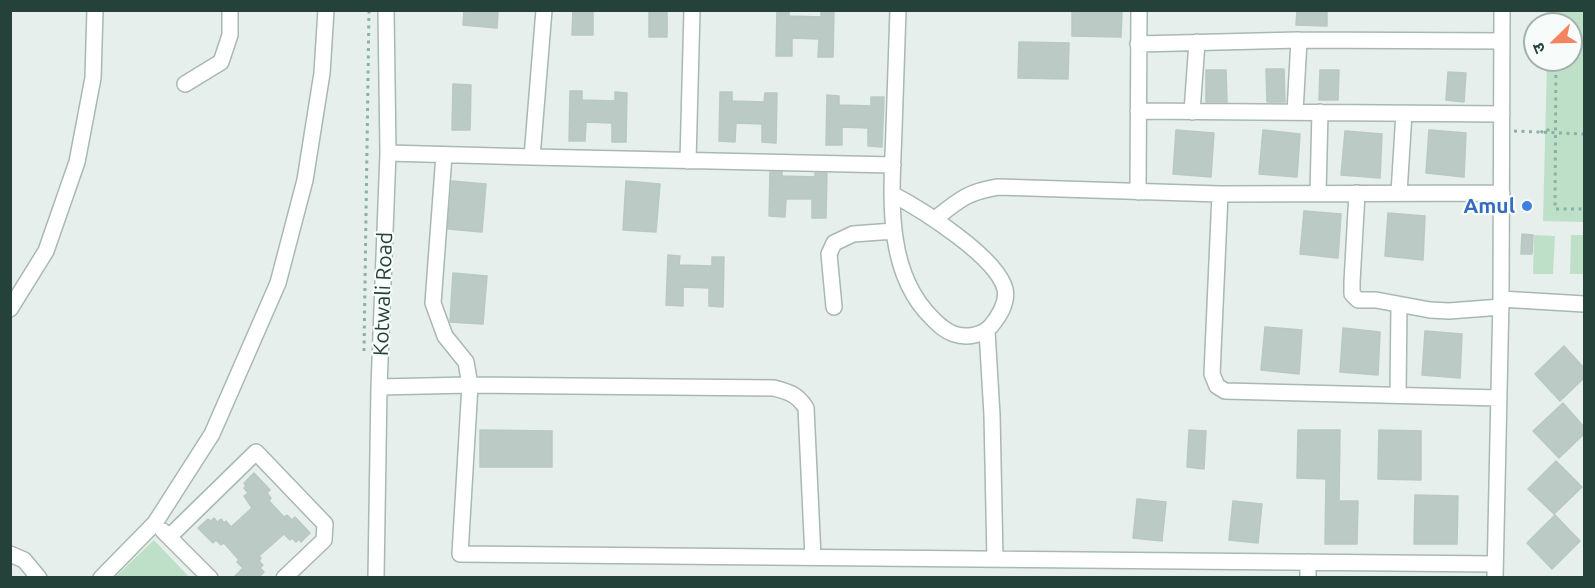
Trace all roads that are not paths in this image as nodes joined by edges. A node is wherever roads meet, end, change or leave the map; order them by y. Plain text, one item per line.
1 (95, 10) edge
2 (230, 10) edge
3 (326, 10) edge
4 (386, 10) edge
5 (544, 10) edge
6 (692, 10) edge
7 (898, 10) edge
8 (1139, 10) edge
9 (1502, 10) edge
10 (1299, 40) junction
11 (1502, 41) junction
12 (1197, 42) junction
13 (1138, 44) junction
14 (185, 84) dead end
15 (1138, 111) junction
16 (1192, 112) junction
17 (1295, 112) junction
18 (1320, 112) junction
19 (1404, 113) junction
20 (1502, 114) junction
21 (388, 153) junction
22 (444, 155) junction
23 (532, 157) junction
24 (688, 161) junction
25 (893, 165) junction
26 (1138, 192) junction
27 (1318, 193) junction
28 (1357, 193) junction
29 (1400, 193) junction
30 (1502, 193) junction
31 (892, 194) junction
32 (1220, 194) junction
33 (935, 219) junction
34 (894, 231) junction
35 (1501, 303) junction
36 (1399, 304) junction
37 (1584, 304) edge
38 (834, 307) dead end
39 (10, 309) edge
40 (987, 331) junction
41 (470, 386) junction
42 (380, 387) junction
43 (1398, 395) junction
44 (1499, 398) junction
45 (154, 523) junction
46 (170, 536) junction
47 (10, 554) edge
48 (813, 557) junction
49 (995, 559) junction
50 (1308, 570) edge
51 (1495, 571) edge
52 (39, 578) edge
53 (100, 578) edge
54 (210, 578) edge
55 (284, 578) edge
56 (376, 578) edge

1 - 39 street
2 - 14 street
3 - 45 street
4 - 21 street, Kotwali Road
5 - 23 street
6 - 24 street
7 - 25 street
8 - 13 street
9 - 11 street
10 - 11 street
10 - 12 street
10 - 17 street
11 - 20 street
12 - 13 street
12 - 16 street
13 - 15 street
15 - 16 street
15 - 26 street
16 - 17 street
17 - 18 street
18 - 19 street
18 - 27 street
19 - 20 street
19 - 29 street
20 - 30 street
21 - 22 street
21 - 42 street, Kotwali Road
22 - 23 street
22 - 41 street
23 - 24 street
24 - 25 street
25 - 31 street
26 - 32 street
26 - 33 street
27 - 28 street
27 - 32 street
28 - 29 street
28 - 36 street
29 - 30 street
30 - 35 street
31 - 33 street
31 - 34 street
32 - 43 street
33 - 40 street
34 - 38 street
34 - 40 street
35 - 36 street
35 - 37 street
35 - 44 street
36 - 43 street
40 - 49 street
41 - 42 street
41 - 48 street
41 - 48 street
42 - 56 street, Kotwali Road
43 - 44 street
44 - 51 street
45 - 46 street
45 - 53 street
46 - 54 street
46 - 55 street
47 - 52 street
48 - 49 street
49 - 50 street
50 - 51 street

